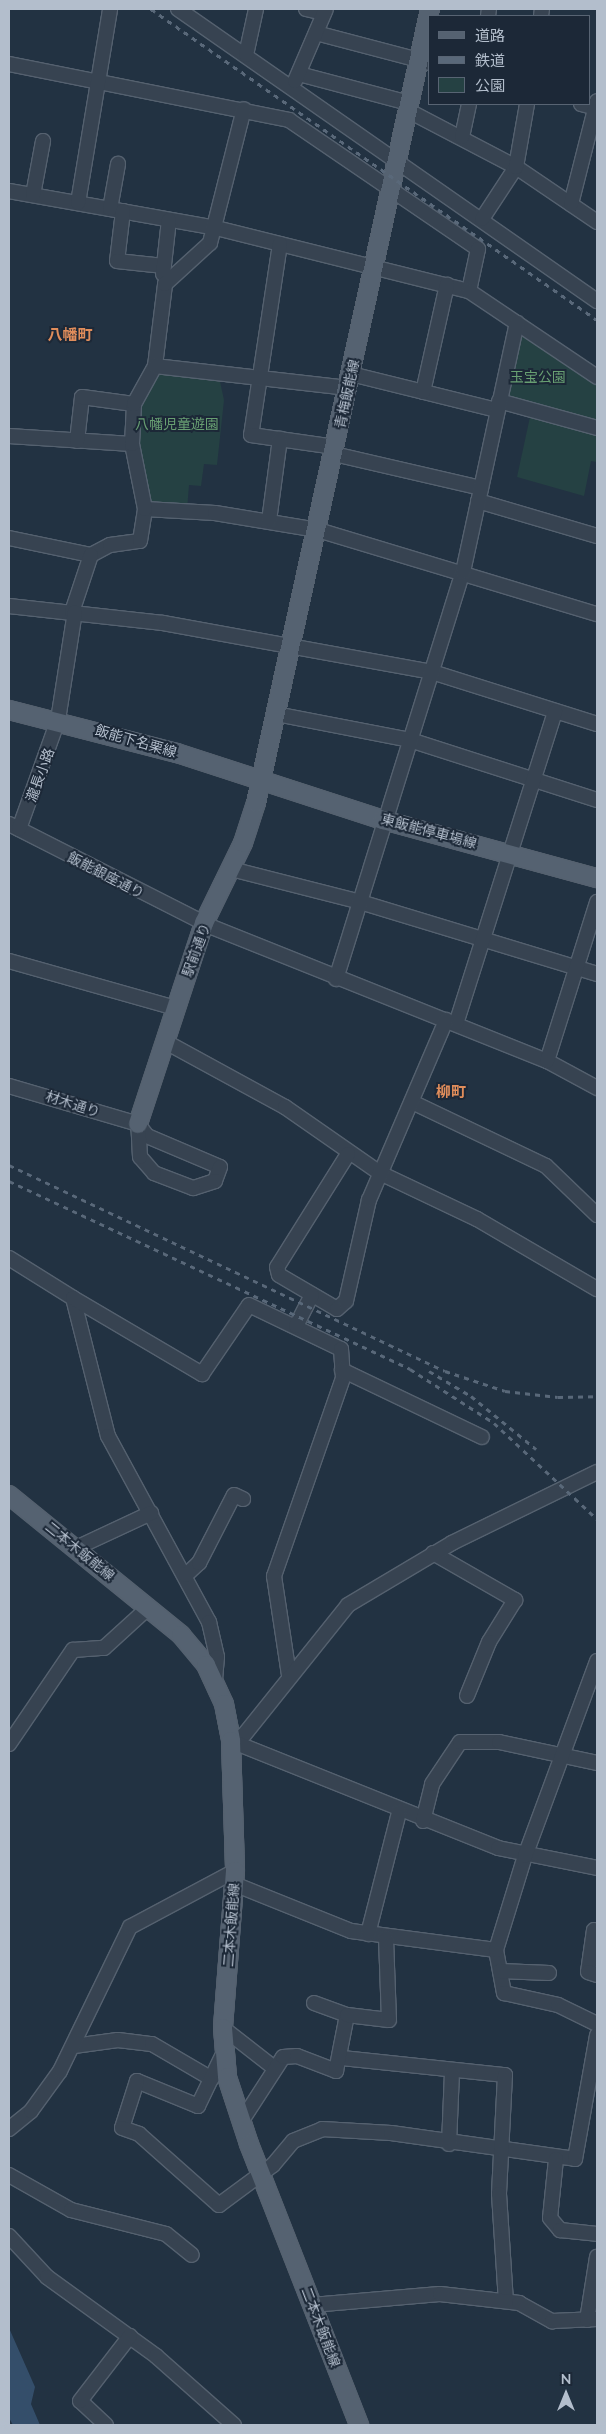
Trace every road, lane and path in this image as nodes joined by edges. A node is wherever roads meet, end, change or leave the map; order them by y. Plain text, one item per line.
1 (110, 9) edge
2 (178, 9) edge
3 (256, 9) edge
4 (306, 9) edge
5 (325, 11) edge
6 (195, 14) edge
7 (428, 26) edge
8 (316, 33) junction
9 (246, 55) junction
10 (424, 61) edge
11 (9, 64) edge
12 (100, 80) junction
13 (296, 80) junction
14 (469, 105) edge
15 (527, 105) edge
16 (597, 106) edge
17 (408, 107) junction
18 (244, 109) junction
19 (462, 137) junction
20 (43, 141) dead end
21 (396, 162) junction
22 (118, 164) dead end
23 (516, 167) junction
24 (391, 187) junction
25 (9, 191) edge
26 (33, 195) junction
27 (78, 203) junction
28 (571, 204) junction
29 (117, 210) junction
30 (482, 219) junction
31 (169, 220) junction
32 (597, 222) edge
33 (216, 228) junction
34 (280, 244) junction
35 (164, 266) junction
36 (374, 266) junction
37 (165, 284) junction
38 (447, 285) junction
39 (469, 290) junction
40 (597, 300) edge
41 (517, 323) junction
42 (155, 366) junction
43 (259, 377) junction
44 (597, 377) edge
45 (350, 381) junction
46 (423, 392) junction
47 (134, 404) junction
48 (498, 405) junction
49 (597, 428) edge
50 (9, 436) edge
51 (280, 439) junction
52 (77, 441) junction
53 (132, 444) junction
54 (334, 450) junction
55 (480, 494) junction
56 (145, 509) junction
57 (269, 521) junction
58 (318, 530) junction
59 (597, 536) edge
60 (9, 538) edge
61 (91, 555) junction
62 (463, 572) junction
63 (9, 606) edge
64 (73, 612) junction
65 (597, 614) edge
66 (291, 646) junction
67 (432, 672) junction
68 (9, 710) edge
69 (555, 711) junction
70 (276, 714) junction
71 (58, 720) junction
72 (597, 724) edge
73 (410, 740) junction
74 (262, 778) junction
75 (533, 779) junction
76 (597, 800) edge
77 (384, 820) junction
78 (14, 826) edge
79 (510, 853) junction
80 (231, 869) junction
81 (597, 878) edge
82 (357, 901) junction
83 (597, 902) edge
84 (204, 924) junction
85 (482, 941) junction
86 (9, 961) edge
87 (576, 967) junction
88 (597, 974) edge
89 (336, 979) junction
90 (175, 1008) junction
91 (451, 1022) junction
92 (164, 1040) junction
93 (547, 1061) junction
94 (9, 1086) edge
95 (597, 1088) edge
96 (412, 1102) junction
97 (138, 1124) junction
98 (348, 1154) junction
99 (380, 1173) junction
100 (597, 1215) edge
101 (9, 1258) edge
102 (597, 1289) edge
103 (312, 1295) junction
104 (73, 1298) junction
105 (296, 1326) junction
106 (342, 1370) junction
107 (482, 1437) dead end
108 (597, 1472) edge
109 (9, 1495) edge
110 (243, 1499) dead end
111 (151, 1513) junction
112 (76, 1548) junction
113 (433, 1554) junction
114 (186, 1575) junction
115 (149, 1606) junction
116 (597, 1661) edge
117 (289, 1675) junction
118 (215, 1682) junction
119 (467, 1696) dead end
120 (231, 1741) junction
121 (9, 1744) edge
122 (563, 1754) junction
123 (597, 1763) edge
124 (399, 1812) junction
125 (423, 1821) junction
126 (525, 1856) junction
127 (597, 1868) edge
128 (235, 1877) junction
129 (594, 1930) dead end
130 (368, 1934) junction
131 (386, 1937) junction
132 (496, 1950) junction
133 (500, 1971) junction
134 (549, 1973) dead end
135 (597, 1975) edge
136 (314, 2004) dead end
137 (347, 2015) junction
138 (597, 2024) edge
139 (223, 2028) junction
140 (597, 2035) edge
141 (74, 2046) junction
142 (224, 2052) junction
143 (342, 2058) junction
144 (273, 2067) junction
145 (452, 2071) junction
146 (212, 2079) junction
147 (240, 2122) junction
148 (9, 2129) edge
149 (449, 2144) junction
150 (502, 2151) junction
151 (556, 2158) junction
152 (260, 2172) junction
153 (9, 2175) edge
154 (597, 2234) edge
155 (9, 2236) edge
156 (192, 2255) dead end
157 (597, 2257) edge
158 (506, 2301) junction
159 (312, 2305) junction
160 (592, 2320) edge
161 (130, 2336) junction
162 (106, 2425) edge
163 (234, 2425) edge
164 (359, 2425) edge

1 - 12 street
2 - 6 street
3 - 9 street
4 - 5 street
5 - 8 street
6 - 9 street
7 - 10 main road, 青梅飯能線
8 - 10 street
8 - 13 street
9 - 13 street
10 - 17 main road, 青梅飯能線
11 - 12 street
12 - 18 street
12 - 27 street
13 - 17 street
13 - 21 street
14 - 19 street
15 - 23 street
16 - 28 street
17 - 19 street
17 - 21 main road, 青梅飯能線
18 - 24 street
18 - 33 street
19 - 23 street
20 - 26 street
21 - 24 main road, 青梅飯能線
21 - 30 street
22 - 29 street
23 - 28 street
23 - 30 street
24 - 36 main road, 青梅飯能線
24 - 39 street
25 - 26 street
26 - 27 street
27 - 29 street
28 - 32 street
29 - 31 street
29 - 35 street
30 - 40 street
31 - 33 street
31 - 35 street
33 - 34 street
33 - 37 street
34 - 36 street
34 - 43 street
35 - 37 street
36 - 38 street
36 - 45 main road, 青梅飯能線
37 - 42 street
38 - 39 street
38 - 46 street
39 - 41 street
41 - 44 street
41 - 48 street
42 - 43 street
42 - 47 street
43 - 45 street
43 - 51 street
45 - 46 street
45 - 54 main road, 青梅飯能線
46 - 48 street
47 - 52 street
47 - 53 street
48 - 49 street
48 - 55 street
50 - 52 street
51 - 54 street
51 - 57 street
52 - 53 street
53 - 56 street
54 - 55 street
54 - 58 main road, 青梅飯能線
55 - 59 street
55 - 62 street
56 - 57 street
56 - 61 street
57 - 58 street
58 - 62 street
58 - 66 main road, 青梅飯能線
60 - 61 street
61 - 64 street, 瀧長小路
62 - 65 street
62 - 67 street
63 - 64 street
64 - 66 street
64 - 71 street, 瀧長小路
66 - 67 street
66 - 70 main road, 青梅飯能線
67 - 69 street
67 - 73 street
68 - 71 main road, 飯能下名栗線
69 - 72 street
69 - 75 street
70 - 73 street
70 - 74 main road, 青梅飯能線
71 - 74 main road, 飯能下名栗線
71 - 78 street, 瀧長小路
73 - 75 street
73 - 77 street
74 - 77 main road, 東飯能停車場線
74 - 80 main road, 駅前通り
75 - 76 street
75 - 79 street
77 - 79 main road, 東飯能停車場線
77 - 82 street
78 - 84 street, 飯能銀座通り
79 - 81 main road, 東飯能停車場線
79 - 85 street
80 - 82 street
80 - 84 main road, 駅前通り
82 - 85 street
82 - 89 street
83 - 87 street
84 - 89 street, 飯能銀座通り
84 - 90 main road, 駅前通り
85 - 87 street
85 - 91 street
86 - 90 street
87 - 88 street
87 - 93 street
89 - 91 street, 飯能銀座通り
90 - 92 main road, 駅前通り
91 - 93 street, 飯能銀座通り
91 - 96 street
92 - 97 main road, 駅前通り
92 - 98 street
93 - 95 street, 飯能銀座通り
94 - 97 street, 材木通り
96 - 99 street
96 - 100 street
97 - 97 street
98 - 99 street
98 - 103 street
99 - 102 street
99 - 103 street
101 - 104 street
103 - 105 street
104 - 105 street
104 - 111 street
105 - 106 street
106 - 107 street
106 - 117 street
108 - 113 street
109 - 112 main road, 二本木飯能線
110 - 114 street
111 - 112 street
111 - 114 street
112 - 115 main road, 二本木飯能線
113 - 117 street
113 - 119 street
114 - 118 street
115 - 118 main road, 二本木飯能線
115 - 121 street
116 - 122 street
117 - 120 street
118 - 120 main road, 二本木飯能線
120 - 124 street
120 - 128 main road, 二本木飯能線
122 - 123 street
122 - 125 street
122 - 126 street
124 - 125 street
124 - 130 street
125 - 126 street
126 - 127 street
126 - 132 street
128 - 130 street
128 - 139 main road, 二本木飯能線
128 - 141 street
129 - 135 street
130 - 131 street
131 - 132 street
131 - 137 street
132 - 133 street
133 - 134 street
133 - 138 street
136 - 137 street
137 - 143 street
139 - 142 main road, 二本木飯能線
139 - 144 street
140 - 151 street
141 - 146 street
141 - 148 street
142 - 146 street
142 - 147 main road, 二本木飯能線
143 - 144 street
143 - 145 street
144 - 147 street
145 - 149 street
145 - 150 street
146 - 152 street
147 - 152 main road, 二本木飯能線
149 - 150 street
149 - 152 street
150 - 151 street
150 - 158 street
151 - 154 street
152 - 159 main road, 二本木飯能線
153 - 156 street
155 - 161 street
157 - 160 street
158 - 159 street
158 - 160 street
159 - 164 main road, 二本木飯能線
161 - 162 street
161 - 163 street

